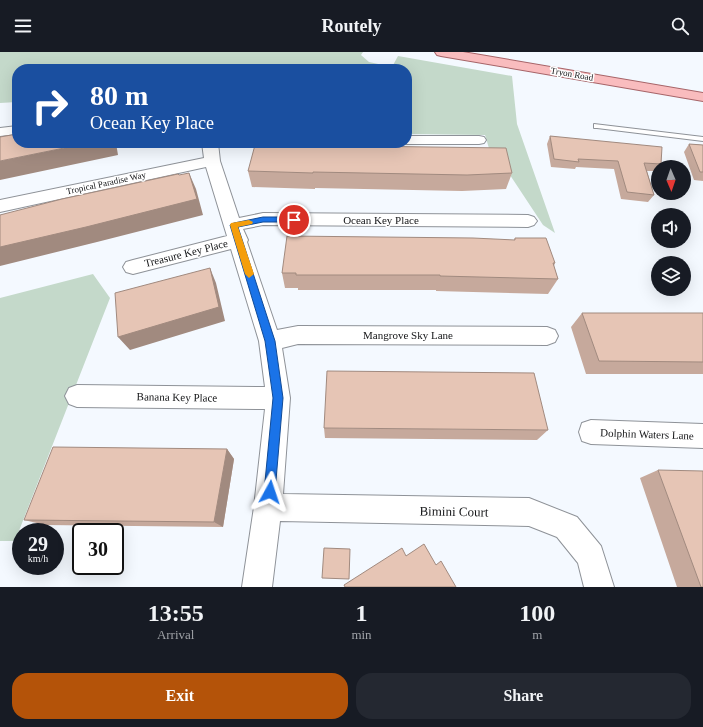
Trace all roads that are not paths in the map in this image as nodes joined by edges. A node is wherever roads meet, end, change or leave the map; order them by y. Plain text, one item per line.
1 (441, 52) edge
2 (703, 97) edge
3 (597, 126) dead end
4 (12, 131) edge
5 (0, 132) edge
6 (703, 139) edge
7 (412, 140) edge
8 (479, 140) dead end
9 (212, 148) edge
10 (0, 206) edge
11 (528, 221) dead end
12 (236, 233) junction
13 (133, 267) dead end
14 (547, 336) dead end
15 (270, 341) junction
16 (77, 396) dead end
17 (278, 398) junction
18 (591, 432) dead end
19 (703, 436) edge
20 (268, 507) junction
21 (257, 587) edge
22 (599, 587) edge

1 - 2 main road, Tryon Road
3 - 6 lane
4 - 5 street
7 - 8 street
9 - 10 street, Tropical Paradise Way
9 - 12 street
11 - 12 street, Ocean Key Place
12 - 13 street, Treasure Key Place
12 - 15 street
14 - 15 street, Mangrove Sky Lane
15 - 17 street
16 - 17 street, Banana Key Place
17 - 20 street
18 - 19 street, Dolphin Waters Lane
20 - 21 street
20 - 22 street, Bimini Court

